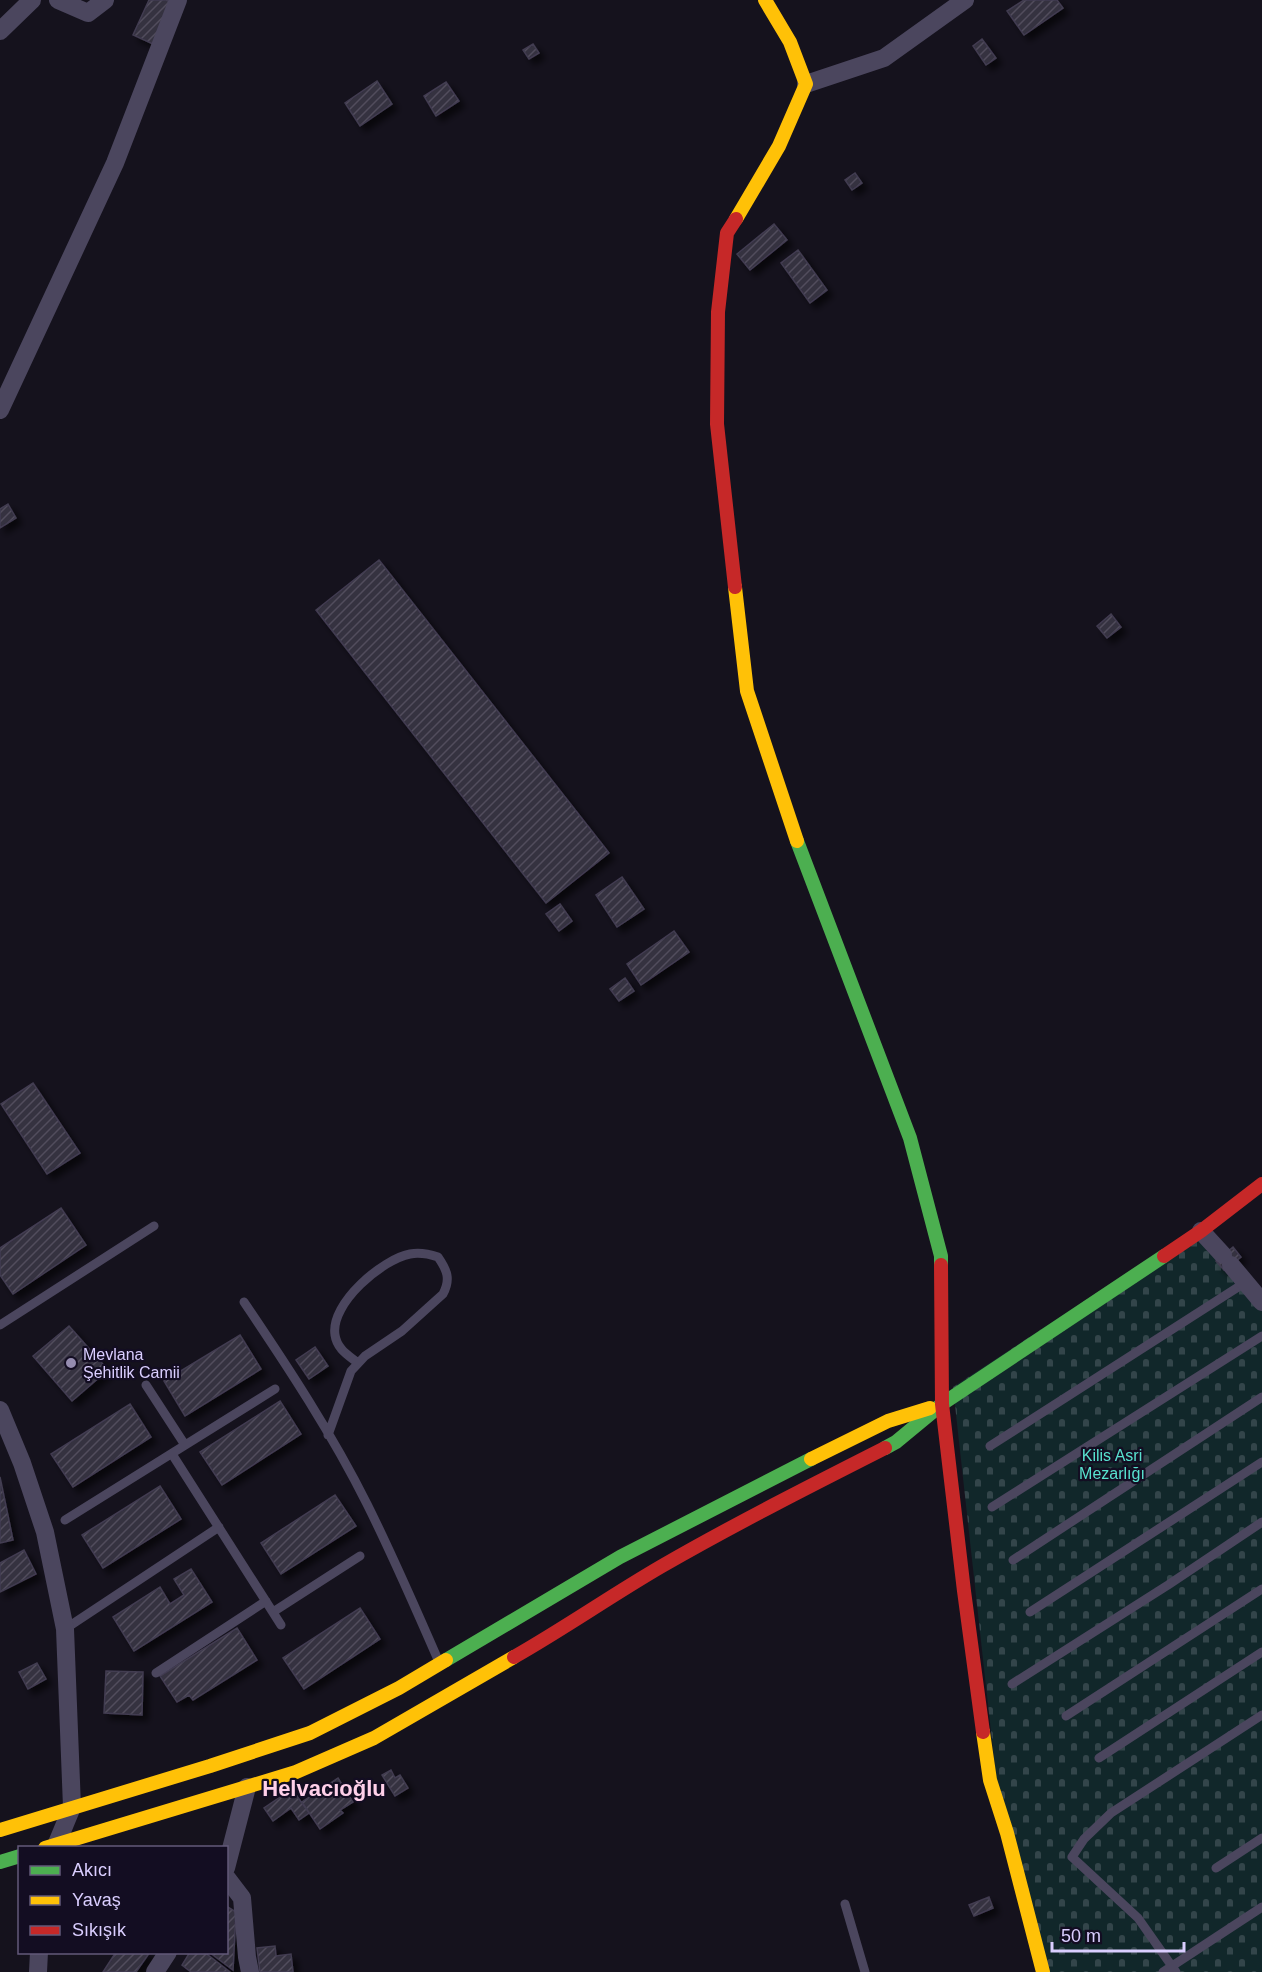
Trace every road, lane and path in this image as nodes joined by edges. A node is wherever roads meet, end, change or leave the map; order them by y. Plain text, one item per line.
1 (32, 0) edge
2 (58, 0) edge
3 (105, 0) edge
4 (178, 0) edge
5 (765, 0) edge
6 (965, 0) edge
7 (0, 31) edge
8 (806, 84) junction
9 (0, 410) edge
10 (1262, 1184) edge
11 (154, 1226) dead end
12 (1201, 1232) junction
13 (1246, 1282) junction
14 (244, 1302) dead end
15 (1262, 1302) edge
16 (0, 1325) edge
17 (1262, 1336) edge
18 (358, 1363) junction
19 (146, 1385) dead end
20 (275, 1389) dead end
21 (1262, 1397) edge
22 (942, 1404) junction
23 (0, 1410) edge
24 (328, 1435) junction
25 (185, 1445) junction
26 (990, 1446) dead end
27 (172, 1454) junction
28 (1262, 1462) edge
29 (992, 1507) dead end
30 (64, 1520) dead end
31 (1262, 1522) edge
32 (219, 1527) junction
33 (360, 1556) dead end
34 (1013, 1560) dead end
35 (1262, 1589) edge
36 (266, 1601) junction
37 (273, 1612) junction
38 (1030, 1612) dead end
39 (281, 1625) dead end
40 (65, 1629) junction
41 (1262, 1652) edge
42 (440, 1664) junction
43 (156, 1673) dead end
44 (1012, 1684) dead end
45 (1262, 1715) edge
46 (1066, 1716) dead end
47 (1099, 1758) dead end
48 (247, 1787) junction
49 (72, 1807) junction
50 (0, 1830) edge
51 (1262, 1838) edge
52 (52, 1846) edge
53 (18, 1857) edge
54 (228, 1860) edge
55 (0, 1862) edge
56 (1216, 1868) dead end
57 (228, 1880) edge
58 (845, 1904) dead end
59 (1262, 1907) edge
60 (39, 1954) edge
61 (167, 1954) edge
62 (1174, 1969) edge
63 (38, 1972) edge
64 (155, 1972) edge
65 (250, 1972) edge
66 (865, 1972) edge
67 (1042, 1972) edge
68 (1163, 1972) edge

1 - 7 street
2 - 3 street
4 - 9 street
5 - 8 street
6 - 8 street
8 - 22 street
10 - 12 street
11 - 16 lane
12 - 13 street
12 - 22 street
13 - 15 street
13 - 26 lane
14 - 24 lane
17 - 29 lane
18 - 18 lane
18 - 24 lane
19 - 25 lane
20 - 25 lane
21 - 34 lane
22 - 42 street
22 - 48 street
22 - 67 street
23 - 40 street
24 - 42 lane
25 - 27 lane
27 - 30 lane
27 - 32 lane
28 - 38 lane
31 - 44 lane
32 - 36 lane
32 - 40 lane
33 - 37 lane
35 - 46 lane
36 - 37 lane
36 - 43 lane
37 - 39 lane
40 - 49 street
41 - 47 lane
42 - 49 street
45 - 62 lane
48 - 52 street
48 - 54 street
49 - 50 street
49 - 52 street
51 - 56 lane
53 - 55 street
57 - 65 street
58 - 66 lane
59 - 62 lane
60 - 63 street
61 - 64 street
62 - 68 lane

